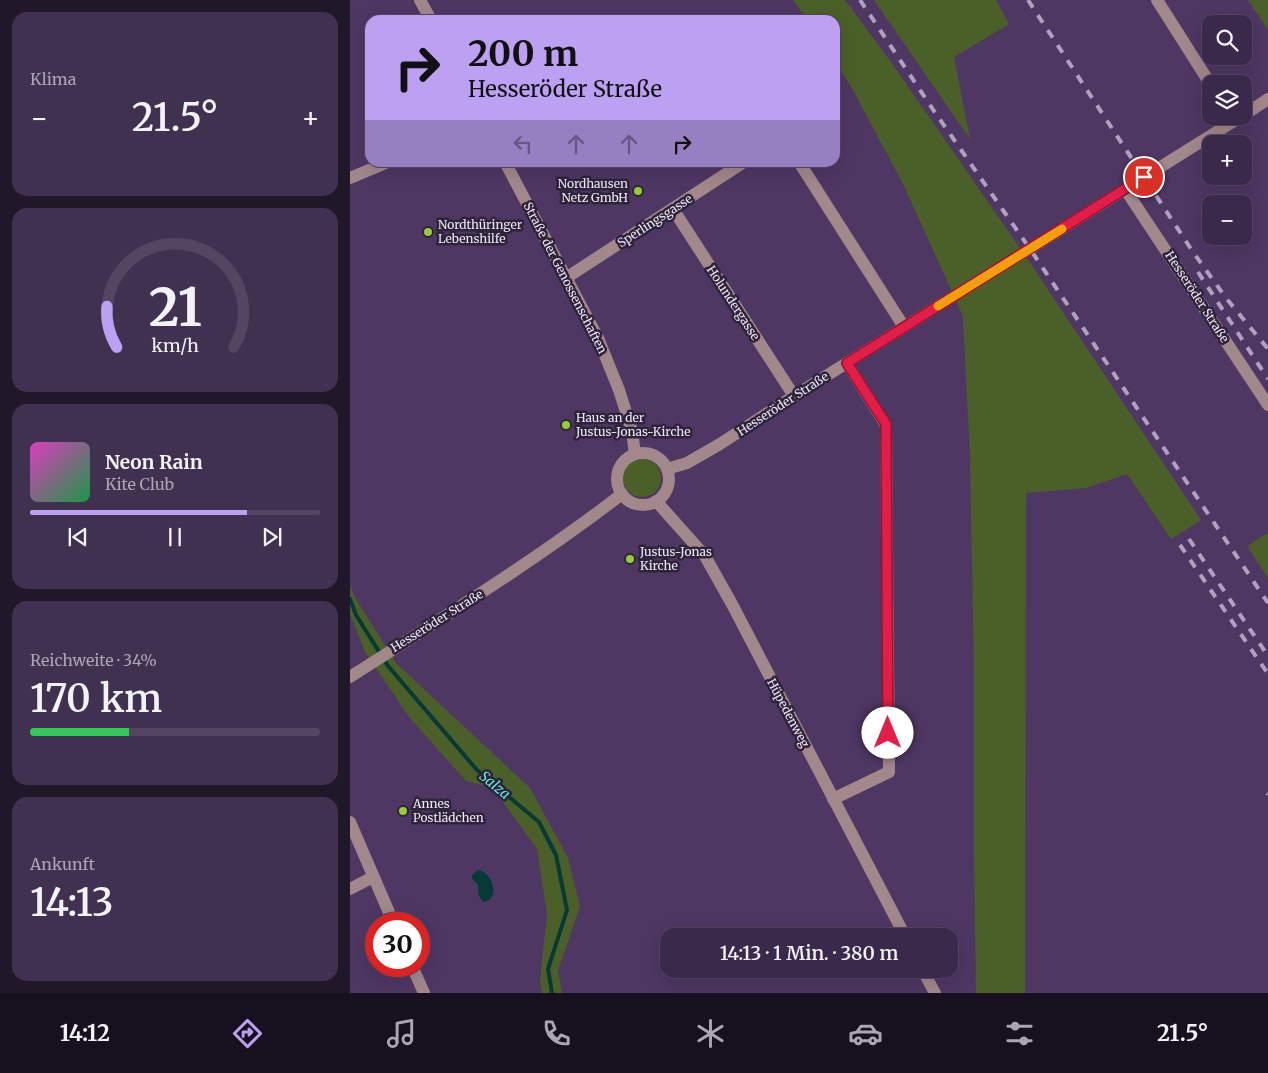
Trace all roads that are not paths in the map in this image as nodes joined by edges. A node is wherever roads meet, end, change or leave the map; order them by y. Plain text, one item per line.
1 (420, 0) edge
2 (1156, 0) edge
3 (428, 15) edge
4 (1205, 75) edge
5 (1268, 99) edge
6 (1252, 109) edge
7 (1225, 125) edge
8 (376, 167) edge
9 (508, 167) edge
10 (736, 167) edge
11 (803, 167) edge
12 (350, 178) edge
13 (1125, 189) junction
14 (673, 209) junction
15 (566, 278) junction
16 (904, 327) junction
17 (847, 363) junction
18 (794, 396) junction
19 (1268, 405) edge
20 (635, 454) junction
21 (666, 469) junction
22 (622, 494) junction
23 (656, 501) junction
24 (350, 677) edge
25 (833, 800) junction
26 (350, 822) edge
27 (374, 877) junction
28 (350, 889) edge
29 (389, 912) edge
30 (901, 928) edge
31 (417, 977) edge
32 (927, 978) edge
33 (424, 993) edge
34 (935, 993) edge

1 - 3 street
2 - 4 street
5 - 6 street, Hesseröder Straße
7 - 13 street, Hesseröder Straße
8 - 12 street
9 - 15 street, Straße der Genossenschaften
10 - 14 street, Sperlingsgasse
11 - 16 street
13 - 16 street, Hesseröder Straße
13 - 19 street, Hesseröder Straße
14 - 15 street, Sperlingsgasse
14 - 18 street, Holundergasse
15 - 20 street, Straße der Genossenschaften
16 - 17 street, Hesseröder Straße
17 - 18 street, Hesseröder Straße
17 - 25 street
18 - 21 street, Hesseröder Straße
20 - 21 street
20 - 22 street
21 - 23 street
22 - 23 street
22 - 24 street, Hesseröder Straße
23 - 25 street, Hüpedenweg
25 - 30 street, Hüpedenweg
26 - 27 street
27 - 28 street
27 - 29 street
31 - 33 street
32 - 34 street

